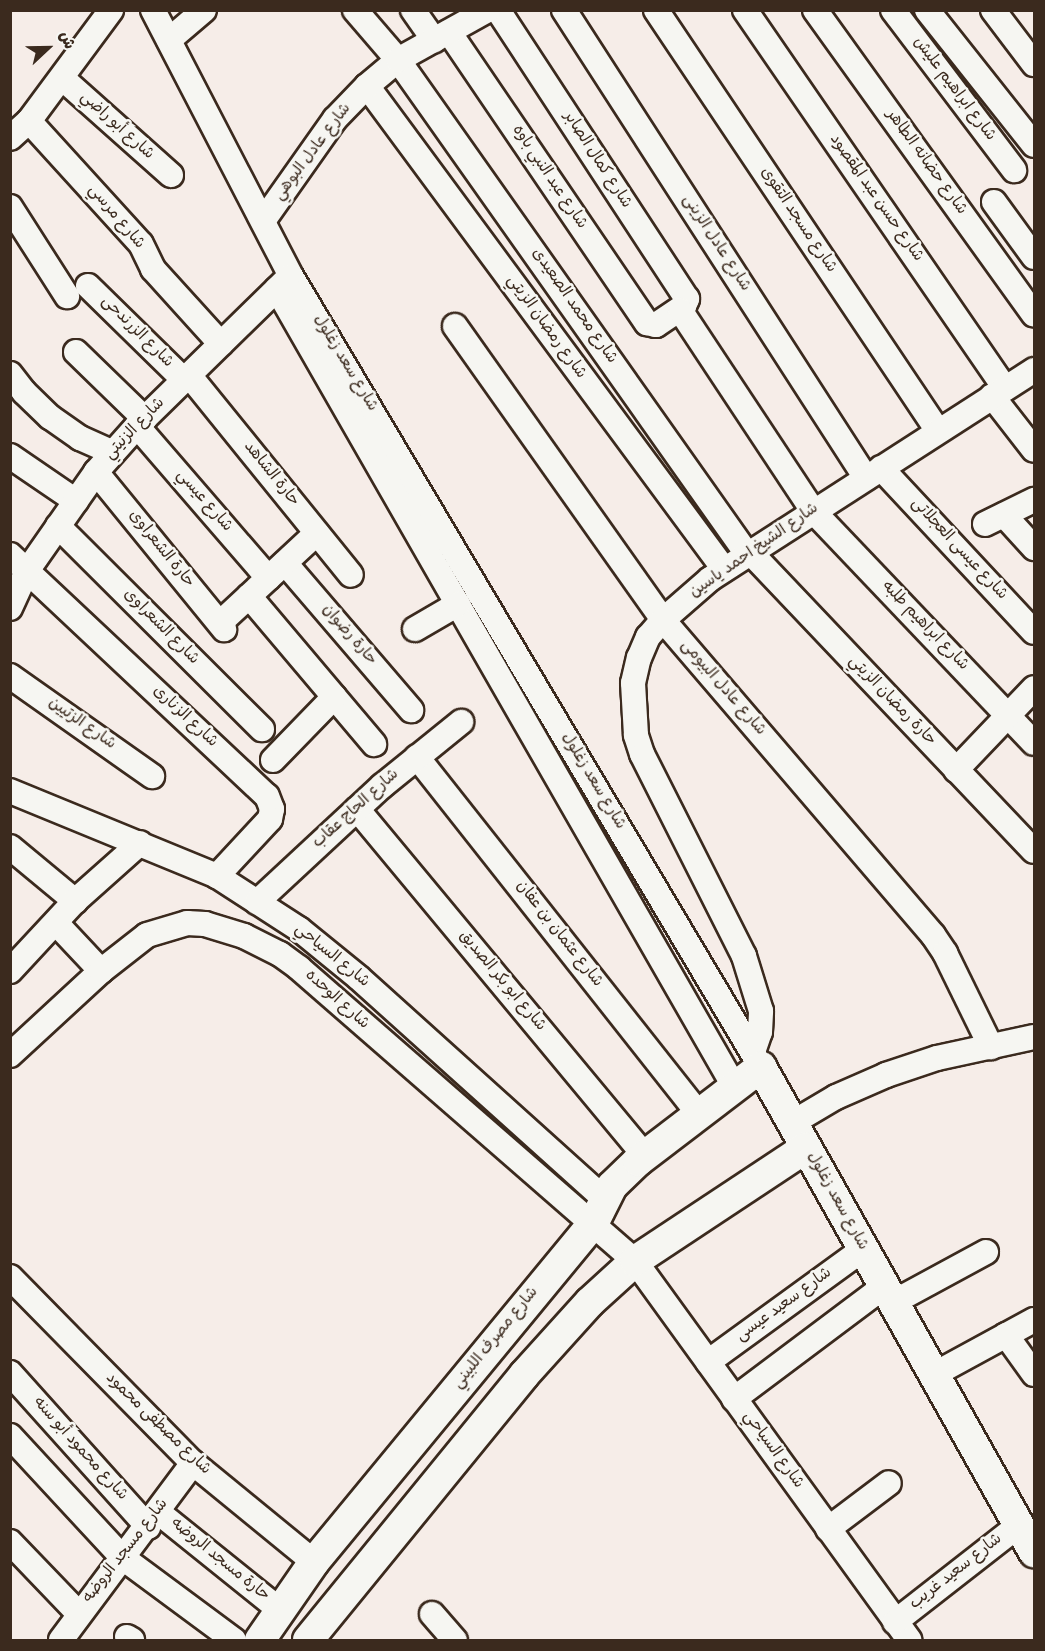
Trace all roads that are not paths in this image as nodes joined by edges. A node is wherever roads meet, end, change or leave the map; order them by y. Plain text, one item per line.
1 (111, 10) edge
2 (153, 10) edge
3 (204, 10) edge
4 (355, 10) edge
5 (413, 10) edge
6 (488, 10) edge
7 (498, 10) edge
8 (564, 10) edge
9 (656, 10) edge
10 (745, 10) edge
11 (815, 10) edge
12 (892, 10) edge
13 (927, 10) edge
14 (993, 10) edge
15 (445, 28) edge
16 (168, 40) junction
17 (398, 60) junction
18 (1035, 64) edge
19 (62, 78) junction
20 (367, 86) junction
21 (29, 121) junction
22 (10, 138) edge
23 (1035, 146) edge
24 (1014, 170) dead end
25 (171, 176) dead end
26 (994, 202) dead end
27 (10, 207) edge
28 (263, 221) junction
29 (1035, 257) edge
30 (284, 282) junction
31 (680, 310) junction
32 (1035, 315) edge
33 (455, 326) dead end
34 (220, 344) junction
35 (76, 352) dead end
36 (1035, 370) edge
37 (10, 374) edge
38 (186, 378) junction
39 (999, 392) junction
40 (141, 423) junction
41 (938, 431) junction
42 (1035, 450) edge
43 (113, 453) junction
44 (10, 456) edge
45 (96, 472) junction
46 (873, 473) junction
47 (1035, 500) edge
48 (76, 501) junction
49 (813, 511) junction
50 (58, 526) junction
51 (317, 533) junction
52 (1035, 548) edge
53 (748, 553) junction
54 (277, 570) junction
55 (724, 570) junction
56 (17, 574) edge
57 (351, 575) dead end
58 (249, 596) junction
59 (458, 604) junction
60 (10, 608) edge
61 (663, 620) junction
62 (415, 629) dead end
63 (1035, 632) edge
64 (10, 676) edge
65 (1035, 688) edge
66 (334, 697) junction
67 (411, 710) dead end
68 (1008, 716) junction
69 (461, 722) dead end
70 (262, 729) dead end
71 (1035, 743) edge
72 (375, 744) dead end
73 (417, 757) junction
74 (273, 760) dead end
75 (956, 770) junction
76 (152, 776) dead end
77 (10, 791) edge
78 (357, 809) junction
79 (140, 843) junction
80 (1035, 851) edge
81 (13, 854) edge
82 (217, 876) junction
83 (75, 902) junction
84 (257, 902) junction
85 (56, 923) junction
86 (12, 966) edge
87 (101, 971) junction
88 (1035, 1036) edge
89 (991, 1047) junction
90 (10, 1055) edge
91 (757, 1060) junction
92 (465, 1073) junction
93 (734, 1086) junction
94 (444, 1097) junction
95 (699, 1114) junction
96 (799, 1135) junction
97 (645, 1156) junction
98 (598, 1211) junction
99 (862, 1250) junction
100 (986, 1252) dead end
101 (634, 1261) junction
102 (10, 1277) edge
103 (888, 1295) junction
104 (514, 1320) junction
105 (1035, 1320) edge
106 (1006, 1335) junction
107 (548, 1347) junction
108 (491, 1348) junction
109 (708, 1362) junction
110 (10, 1373) edge
111 (1035, 1374) edge
112 (524, 1375) junction
113 (933, 1375) junction
114 (734, 1399) junction
115 (10, 1436) edge
116 (193, 1463) junction
117 (889, 1483) dead end
118 (153, 1519) junction
119 (1019, 1525) junction
120 (828, 1529) junction
121 (10, 1542) edge
122 (1035, 1552) edge
123 (123, 1558) junction
124 (314, 1562) junction
125 (280, 1610) junction
126 (79, 1614) junction
127 (432, 1614) dead end
128 (902, 1631) edge
129 (61, 1641) edge
130 (234, 1641) edge
131 (260, 1641) edge
132 (308, 1641) edge
133 (455, 1641) edge

1 - 19 street
2 - 16 street, شارع سعد زغلول
3 - 16 street
4 - 17 street, شارع محمد الصعيدى
5 - 15 street, شارع عبد النبي باوه
6 - 15 street, شارع عادل البوهي
7 - 31 street, شارع كمال الصابر
8 - 46 street, شارع عادل الزينى
9 - 41 street, شارع مسجد التقوى
10 - 39 street, شارع حسن عبد المقصود
11 - 32 street, شارع حضانه الطاهر
12 - 24 street, شارع ابراهيم عليش
13 - 23 street
14 - 18 street
15 - 17 street, شارع عادل البوهي
15 - 31 street, شارع عبد النبي باوه
16 - 28 street, شارع سعد زغلول
17 - 20 street, شارع عادل البوهي
17 - 53 street, شارع محمد الصعيدى
19 - 21 street
19 - 25 street, شارع أبو راضي
20 - 28 street, شارع عادل البوهي
20 - 55 street, شارع رمضان الزيتي
21 - 22 street
21 - 34 street, شارع مرسي
26 - 29 street
27 - 38 street, شارع الزرندحى
28 - 30 street, شارع سعد زغلول
30 - 34 street, شارع الزنيتي
30 - 59 street, شارع سعد زغلول
30 - 91 street, شارع سعد زغلول
31 - 49 street, شارع كمال الصابر
33 - 61 street, شارع عادل البيومى
34 - 38 street, شارع الزنيتي
35 - 40 street, شارع عيسي
36 - 39 street, شارع الشيخ احمد ياسين
37 - 43 street
38 - 40 street, شارع الزنيتي
38 - 51 street, حارة الشاهد
39 - 41 street, شارع الشيخ احمد ياسين
39 - 42 street, شارع حسن عبد المقصود
40 - 43 street, شارع الزنيتي
40 - 54 street, شارع عيسي
41 - 46 street, شارع الشيخ احمد ياسين
43 - 45 street, شارع الزنيتي
44 - 48 street
45 - 48 street, شارع الزنيتي
45 - 58 street, حارة الشعراوى
46 - 49 street, شارع الشيخ احمد ياسين
46 - 63 street, شارع عيسى العجلاتى
47 - 52 street
48 - 50 street, شارع الزنيتي
49 - 53 street, شارع الشيخ احمد ياسين
49 - 68 street, شارع ابراهيم طلبه
50 - 56 street, شارع الزنيتي
50 - 70 street, شارع الشعراوى
51 - 54 street
51 - 57 street, حارة الشاهد
53 - 55 street, شارع الشيخ احمد ياسين
53 - 75 street, حارة رمضان الزيتي
54 - 58 street
54 - 67 street, حارة رضوان
55 - 61 street, شارع الشيخ احمد ياسين
56 - 60 street, شارع الزنيتي
56 - 82 street, شارع الزنارى
58 - 66 street
59 - 62 street
59 - 93 street, شارع سعد زغلول
61 - 89 street, شارع عادل البيومى
61 - 91 street, شارع الشيخ احمد ياسين
64 - 76 street, شارع الزتيين
65 - 68 street
66 - 72 street
66 - 74 street
68 - 71 street, شارع ابراهيم طلبه
68 - 75 street
69 - 73 street, شارع الحاج عقاب
73 - 78 street, شارع الحاج عقاب
73 - 95 street, شارع عثمان بن عفان
75 - 80 street, حارة رمضان الزيتي
77 - 79 street, شارع السياحي
78 - 84 street, شارع الحاج عقاب
78 - 97 street, شارع ابو بكر الصديق
79 - 82 street, شارع السياحي
79 - 83 street
81 - 83 street
82 - 84 street, شارع السياحي
83 - 85 street
84 - 92 street, شارع السياحي
85 - 86 street
85 - 87 street
87 - 90 street, شارع الوحده
87 - 94 street, شارع الوحده
88 - 89 street
89 - 96 street
91 - 93 main road, شارع مصرف اللبيني
91 - 96 main road, شارع سعد زغلول
92 - 94 street
92 - 98 street, شارع السياحي
93 - 95 main road, شارع مصرف اللبيني
94 - 98 street, شارع الوحده
95 - 97 main road, شارع مصرف اللبيني
96 - 99 main road, شارع سعد زغلول
96 - 101 main road
97 - 98 main road, شارع مصرف اللبيني
98 - 101 street, شارع الوحده
98 - 104 main road, شارع مصرف اللبيني
99 - 103 main road, شارع سعد زغلول
99 - 109 street, شارع سعيد عيسى
100 - 103 street
101 - 107 main road
101 - 109 street, شارع السياحي
102 - 116 street, شارع مصطفى محمود
103 - 113 main road, شارع سعد زغلول
103 - 114 street
104 - 107 main road
104 - 108 main road, شارع مصرف اللبيني
105 - 106 street
106 - 111 street
106 - 113 street
107 - 112 main road
108 - 112 main road
108 - 124 main road, شارع مصرف اللبيني
109 - 114 street, شارع السياحي
110 - 118 street, شارع محمود أبو سنه
112 - 132 main road
113 - 119 main road, شارع سعد زغلول
114 - 120 street, شارع السياحي
115 - 123 street
116 - 118 street, شارع مسجد الروضه
116 - 124 street, شارع مصطفى محمود
117 - 120 street
118 - 123 street, شارع مسجد الروضه
118 - 125 street, حارة مسجد الروضه
119 - 122 main road, شارع سعد زغلول
119 - 128 street, شارع سعيد غريب
120 - 128 street, شارع السياحي
121 - 126 street
123 - 126 street, شارع مسجد الروضه
123 - 130 street
124 - 125 main road, شارع مصرف اللبيني
125 - 131 main road, شارع مصرف اللبيني
126 - 129 street, شارع مسجد الروضه
127 - 133 street

